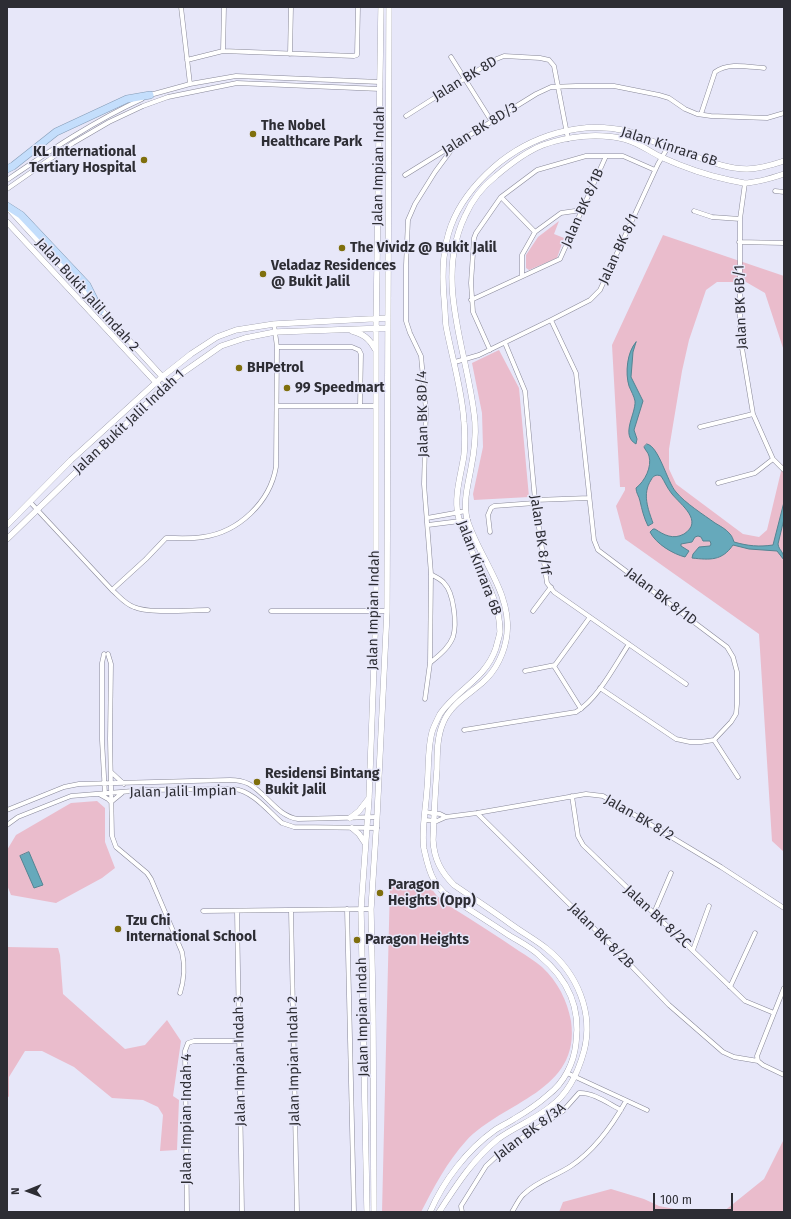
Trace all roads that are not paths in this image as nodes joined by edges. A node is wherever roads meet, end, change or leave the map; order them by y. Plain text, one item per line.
1 (181, 7) edge
2 (224, 7) edge
3 (291, 7) edge
4 (358, 7) edge
5 (381, 7) edge
6 (389, 7) edge
7 (223, 51) junction
8 (290, 54) junction
9 (452, 57) dead end
10 (187, 60) junction
11 (764, 68) dead end
12 (464, 79) junction
13 (380, 82) junction
14 (190, 84) junction
15 (557, 86) junction
16 (380, 88) junction
17 (150, 95) junction
18 (784, 113) edge
19 (701, 114) junction
20 (406, 116) dead end
21 (492, 122) junction
22 (567, 130) junction
23 (568, 139) junction
24 (455, 145) junction
25 (668, 148) junction
26 (606, 156) junction
27 (662, 157) junction
28 (784, 161) edge
29 (7, 169) edge
30 (656, 170) junction
31 (784, 174) edge
32 (405, 175) dead end
33 (7, 180) edge
34 (745, 183) junction
35 (7, 188) edge
36 (775, 191) dead end
37 (784, 192) edge
38 (501, 197) junction
39 (7, 207) edge
40 (582, 210) junction
41 (694, 211) dead end
42 (740, 219) junction
43 (7, 222) edge
44 (535, 232) junction
45 (739, 242) junction
46 (784, 243) edge
47 (522, 276) junction
48 (471, 300) junction
49 (100, 311) joint
50 (376, 318) junction
51 (388, 318) junction
52 (551, 320) junction
53 (274, 324) junction
54 (388, 328) junction
55 (346, 329) junction
56 (376, 329) junction
57 (275, 332) junction
58 (505, 343) junction
59 (277, 347) junction
60 (490, 350) junction
61 (376, 352) junction
62 (464, 359) junction
63 (455, 362) junction
64 (162, 377) junction
65 (156, 383) junction
66 (168, 384) junction
67 (162, 389) junction
68 (277, 406) junction
69 (360, 406) junction
70 (376, 406) junction
71 (753, 414) junction
72 (700, 427) dead end
73 (773, 459) junction
74 (71, 460) junction
75 (79, 468) junction
76 (784, 470) edge
77 (718, 483) dead end
78 (589, 498) junction
79 (30, 502) junction
80 (535, 502) junction
81 (37, 510) junction
82 (466, 512) junction
83 (458, 513) junction
84 (428, 518) junction
85 (468, 520) junction
86 (460, 522) junction
87 (7, 525) edge
88 (428, 525) junction
89 (490, 532) dead end
90 (7, 539) edge
91 (431, 574) junction
92 (550, 587) junction
93 (112, 590) junction
94 (208, 610) dead end
95 (271, 611) dead end
96 (376, 611) junction
97 (387, 611) junction
98 (533, 611) dead end
99 (590, 617) junction
100 (629, 644) junction
101 (430, 663) junction
102 (554, 666) junction
103 (102, 667) junction
104 (110, 667) junction
105 (525, 671) dead end
106 (686, 684) dead end
107 (600, 688) junction
108 (425, 699) dead end
109 (581, 709) junction
110 (464, 730) dead end
111 (714, 740) junction
112 (111, 772) junction
113 (104, 773) junction
114 (738, 777) dead end
115 (94, 784) junction
116 (105, 784) junction
117 (111, 784) junction
118 (124, 784) junction
119 (124, 792) junction
120 (111, 793) junction
121 (99, 794) junction
122 (105, 794) junction
123 (572, 796) junction
124 (369, 798) junction
125 (111, 802) junction
126 (7, 810) edge
127 (425, 812) junction
128 (477, 813) junction
129 (434, 814) junction
130 (368, 817) junction
131 (377, 817) junction
132 (446, 817) junction
133 (350, 818) junction
134 (425, 820) junction
135 (434, 821) junction
136 (7, 825) edge
137 (352, 828) junction
138 (367, 828) junction
139 (377, 828) junction
140 (365, 843) junction
141 (671, 873) dead end
142 (709, 906) dead end
143 (784, 908) edge
144 (347, 909) junction
145 (361, 909) junction
146 (371, 909) junction
147 (291, 910) junction
148 (203, 911) dead end
149 (237, 911) junction
150 (654, 913) junction
151 (755, 933) dead end
152 (693, 950) junction
153 (730, 987) junction
154 (784, 988) edge
155 (180, 993) dead end
156 (774, 1013) junction
157 (239, 1041) junction
158 (758, 1062) junction
159 (567, 1073) junction
160 (784, 1076) edge
161 (575, 1077) junction
162 (626, 1101) junction
163 (621, 1110) junction
164 (647, 1110) dead end
165 (187, 1212) edge
166 (242, 1212) edge
167 (297, 1212) edge
168 (354, 1212) edge
169 (367, 1212) edge
170 (374, 1212) edge
171 (430, 1212) edge
172 (439, 1212) edge
173 (462, 1212) edge
174 (512, 1212) edge

1 - 10 street
2 - 7 street
3 - 8 street
4 - 8 street
5 - 13 street, Jalan Impian Indah
6 - 51 street, Jalan Impian Indah
7 - 8 street
7 - 10 street
9 - 12 street
10 - 14 street
11 - 19 street
12 - 15 street, Jalan BK 8D
12 - 20 street, Jalan BK 8D
12 - 21 street
13 - 14 street
13 - 16 street, Jalan Impian Indah
14 - 17 street
15 - 19 street
15 - 21 street, Jalan BK 8D/3
15 - 22 street, Jalan BK 8D
16 - 35 street
16 - 50 street, Jalan Impian Indah
17 - 29 highway
17 - 33 street
18 - 19 street
21 - 24 street, Jalan BK 8D/3
22 - 23 street
22 - 25 street, Jalan Kinrara 6B
22 - 63 street, Jalan Kinrara 6B
23 - 27 street, Jalan Kinrara 6B
23 - 62 street, Jalan Kinrara 6B
24 - 32 street, Jalan BK 8D/3
24 - 84 street, Jalan BK 8D/4
25 - 27 street, Jalan BK 8/1
25 - 28 street, Jalan Kinrara 6B
26 - 30 street
26 - 38 street
26 - 40 street, Jalan BK 8/1B
27 - 30 street, Jalan BK 8/1
27 - 34 street, Jalan Kinrara 6B
30 - 52 street, Jalan BK 8/1
31 - 34 street, Jalan Kinrara 6B
34 - 42 street, Jalan BK 6B/1
36 - 37 street
38 - 44 street
38 - 48 street
39 - 49 highway
40 - 44 street
40 - 47 street, Jalan BK 8/1B
41 - 42 street
42 - 45 street, Jalan BK 6B/1
43 - 65 street, Jalan Bukit Jalil Indah 2
44 - 47 street
45 - 46 street
45 - 71 street, Jalan BK 6B/1
47 - 48 street, Jalan BK 8/1B
48 - 60 street
49 - 64 street, Jalan Bukit Jalil Indah 2
50 - 51 street, Jalan Bukit Jalil Indah 1
50 - 53 street, Jalan Bukit Jalil Indah 1
50 - 56 street, Jalan Impian Indah
51 - 54 street, Jalan Impian Indah
52 - 58 street, Jalan BK 8/1
52 - 78 street, Jalan BK 8/1D
53 - 57 street
53 - 64 street, Jalan Bukit Jalil Indah 1
54 - 56 street, Jalan Bukit Jalil Indah 1
54 - 97 street, Jalan Impian Indah
55 - 56 street, Jalan Bukit Jalil Indah 1
55 - 57 street, Jalan Bukit Jalil Indah 1
55 - 61 street
56 - 61 street, Jalan Impian Indah
57 - 59 street
57 - 66 street, Jalan Bukit Jalil Indah 1
58 - 60 street, Jalan BK 8/1
58 - 80 street, Jalan BK 8/1f
59 - 68 street
59 - 69 street
60 - 62 street, Jalan BK 8/1
61 - 70 street, Jalan Impian Indah
62 - 63 street, Jalan BK 8/1
62 - 82 street, Jalan Kinrara 6B
63 - 83 street, Jalan Kinrara 6B
64 - 65 street, Jalan Bukit Jalil Indah 1
64 - 66 street, Jalan Bukit Jalil Indah 2
65 - 67 street, Jalan Bukit Jalil Indah 2
65 - 74 street, Jalan Bukit Jalil Indah 1
66 - 67 street, Jalan Bukit Jalil Indah 1
67 - 75 street, Jalan Bukit Jalil Indah 1
68 - 69 street
68 - 93 street
69 - 70 street
70 - 96 street, Jalan Impian Indah
71 - 72 street
71 - 73 street, Jalan BK 6B/1
73 - 76 street, Jalan BK 6B/1
73 - 77 street
74 - 75 street
74 - 79 street, Jalan Bukit Jalil Indah 1
75 - 81 street, Jalan Bukit Jalil Indah 1
78 - 80 street
78 - 111 street, Jalan BK 8/1D
79 - 81 street
79 - 87 street, Jalan Bukit Jalil Indah 1
80 - 89 street
80 - 92 street, Jalan BK 8/1f
81 - 90 street, Jalan Bukit Jalil Indah 1
81 - 93 street
82 - 83 street
82 - 85 street, Jalan Kinrara 6B
83 - 84 street
83 - 86 street, Jalan Kinrara 6B
84 - 88 street, Jalan BK 8D/4
85 - 86 street
85 - 129 street, Jalan Kinrara 6B
86 - 88 street
86 - 127 street, Jalan Kinrara 6B
88 - 91 street, Jalan BK 8D/4
91 - 101 street, Jalan BK 8D/4
91 - 101 street
92 - 98 street
92 - 99 street, Jalan BK 8/1f
93 - 94 street
95 - 96 street
96 - 97 street
96 - 124 street, Jalan Impian Indah
97 - 131 street, Jalan Impian Indah
99 - 100 street, Jalan BK 8/1f
99 - 102 street
100 - 106 street, Jalan BK 8/1f
100 - 107 street
101 - 108 street, Jalan BK 8D/4
102 - 105 street
102 - 109 street
103 - 104 street
103 - 104 street
103 - 113 street
104 - 112 street
107 - 109 street
107 - 111 street
109 - 110 street
111 - 114 street
112 - 117 street
112 - 118 street
113 - 115 street
113 - 116 street
115 - 116 street, Jalan Jalil Impian
115 - 126 street, Jalan Jalil Impian
116 - 117 street, Jalan Jalil Impian
116 - 122 street
117 - 118 street, Jalan Jalil Impian
117 - 120 street
118 - 133 street, Jalan Jalil Impian
119 - 120 street, Jalan Jalil Impian
119 - 125 street
119 - 137 street, Jalan Jalil Impian
120 - 122 street, Jalan Jalil Impian
120 - 125 street
121 - 122 street, Jalan Jalil Impian
121 - 125 street
121 - 136 street, Jalan Jalil Impian
123 - 128 street, Jalan BK 8/2
123 - 143 street, Jalan BK 8/2
123 - 150 street, Jalan BK 8/2C
124 - 130 street, Jalan Impian Indah
124 - 133 street
125 - 155 street
127 - 129 street
127 - 134 street, Jalan Kinrara 6B
128 - 132 street
128 - 158 street, Jalan BK 8/2B
129 - 132 street
129 - 135 street, Jalan Kinrara 6B
130 - 131 street, Jalan Jalil Impian
130 - 133 street, Jalan Jalil Impian
130 - 138 street, Jalan Impian Indah
131 - 139 street, Jalan Impian Indah
132 - 135 street
134 - 135 street
134 - 159 street, Jalan Kinrara 6B
135 - 161 street, Jalan Kinrara 6B
137 - 138 street, Jalan Jalil Impian
137 - 140 street
138 - 139 street, Jalan Jalil Impian
138 - 140 street, Jalan Impian Indah
139 - 146 street, Jalan Impian Indah
140 - 145 street, Jalan Impian Indah
141 - 150 street
142 - 152 street
144 - 145 street
144 - 147 street
144 - 168 street
145 - 146 street
145 - 169 street, Jalan Impian Indah
146 - 170 street, Jalan Impian Indah
147 - 149 street
147 - 167 street, Jalan Impian Indah 2
148 - 149 street
149 - 157 street, Jalan Impian Indah 3
150 - 152 street, Jalan BK 8/2C
151 - 153 street
152 - 153 street, Jalan BK 8/2C
153 - 156 street, Jalan BK 8/2C
154 - 156 street
156 - 158 street
157 - 165 street, Jalan Impian Indah 4
157 - 166 street, Jalan Impian Indah 3
158 - 160 street, Jalan BK 8/2B
159 - 161 street
159 - 171 street, Jalan Kinrara 6B
161 - 162 street
161 - 172 street, Jalan Kinrara 6B
162 - 163 street
162 - 164 street
163 - 173 street, Jalan BK 8/3A
163 - 174 street

